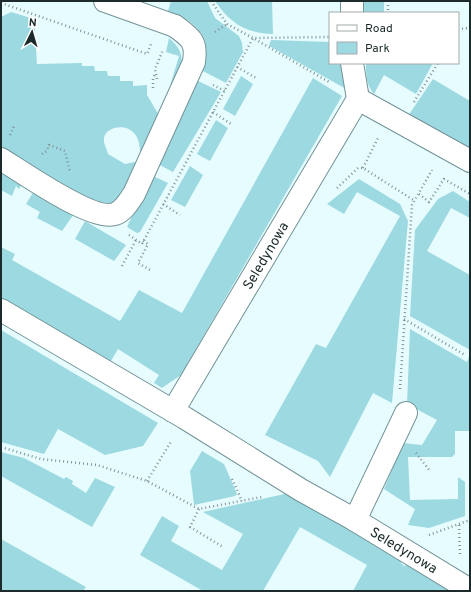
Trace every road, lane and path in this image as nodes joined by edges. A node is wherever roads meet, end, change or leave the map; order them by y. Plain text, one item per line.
1 (105, 1) edge
2 (211, 1) edge
3 (352, 1) edge
4 (388, 1) edge
5 (1, 3) edge
6 (352, 12) edge
7 (388, 12) edge
8 (470, 28) edge
9 (459, 29) edge
10 (329, 37) edge
11 (253, 38) junction
12 (147, 54) dead end
13 (352, 64) edge
14 (437, 64) edge
15 (237, 67) junction
16 (431, 76) dead end
17 (256, 78) dead end
18 (358, 99) junction
19 (213, 112) junction
20 (231, 124) dead end
21 (379, 137) dead end
22 (1, 159) edge
23 (470, 161) edge
24 (363, 168) junction
25 (430, 175) dead end
26 (332, 192) dead end
27 (419, 194) junction
28 (470, 194) edge
29 (415, 200) junction
30 (163, 204) junction
31 (180, 215) dead end
32 (143, 241) junction
33 (122, 266) dead end
34 (150, 270) dead end
35 (1, 310) edge
36 (404, 319) junction
37 (466, 355) dead end
38 (400, 389) dead end
39 (173, 411) junction
40 (406, 413) dead end
41 (175, 434) dead end
42 (1, 447) edge
43 (147, 481) junction
44 (301, 490) junction
45 (199, 509) junction
46 (355, 520) junction
47 (223, 547) dead end
48 (470, 590) edge

1 - 22 street
2 - 11 path
3 - 6 street
4 - 7 path
5 - 12 path
8 - 9 path
10 - 11 path
11 - 15 path
11 - 18 path
13 - 18 street
14 - 16 path
15 - 17 path
15 - 19 path
18 - 23 street
18 - 39 street, Seledynowa
19 - 20 path
19 - 30 path
21 - 24 path
24 - 26 path
24 - 29 path
25 - 27 path
27 - 28 path
27 - 29 path
29 - 36 path
30 - 31 path
30 - 32 path
32 - 33 path
32 - 34 path
35 - 39 street, Seledynowa
36 - 37 path
36 - 38 path
39 - 44 street, Seledynowa
40 - 46 street
41 - 43 path
42 - 43 path
43 - 45 path
44 - 45 path
44 - 46 street, Seledynowa
45 - 47 path
46 - 48 street, Seledynowa

